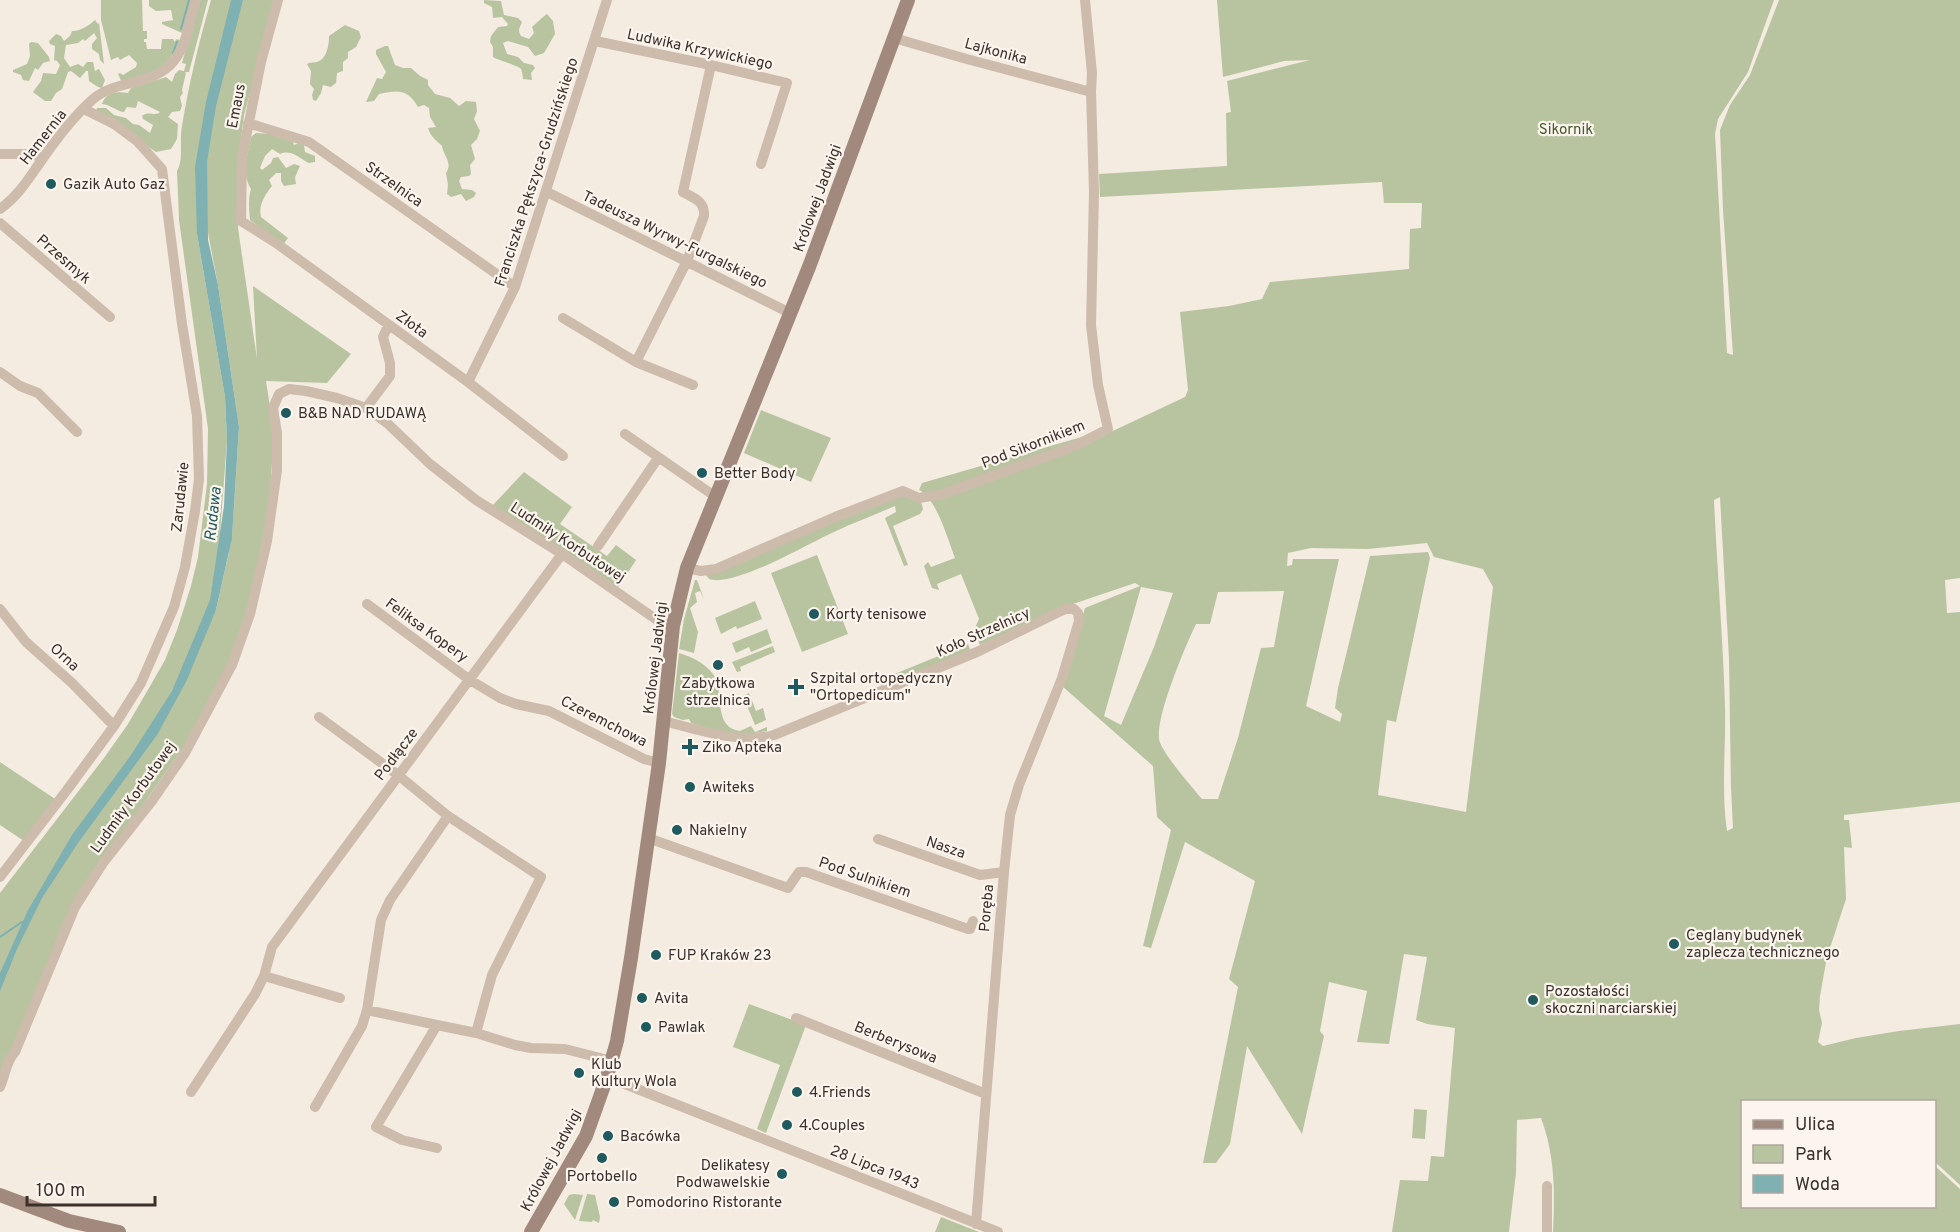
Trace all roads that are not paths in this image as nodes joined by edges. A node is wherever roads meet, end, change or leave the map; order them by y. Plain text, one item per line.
1 (196, 0) edge
2 (278, 0) edge
3 (607, 0) edge
4 (908, 0) edge
5 (1085, 0) edge
6 (894, 38) junction
7 (595, 41) junction
8 (711, 65) junction
9 (1091, 92) junction
10 (84, 109) junction
11 (248, 123) junction
12 (0, 154) edge
13 (43, 158) junction
14 (761, 164) dead end
15 (547, 192) junction
16 (0, 209) edge
17 (241, 222) joint
18 (0, 223) edge
19 (687, 261) junction
20 (515, 287) junction
21 (790, 313) junction
22 (110, 317) dead end
23 (563, 318) dead end
24 (388, 326) junction
25 (636, 362) junction
26 (0, 372) edge
27 (468, 382) junction
28 (693, 385) dead end
29 (366, 408) junction
30 (77, 432) dead end
31 (625, 434) dead end
32 (563, 456) dead end
33 (658, 458) junction
34 (716, 497) junction
35 (598, 546) dead end
36 (562, 554) junction
37 (694, 570) junction
38 (367, 604) dead end
39 (0, 609) edge
40 (1074, 609) joint
41 (674, 626) junction
42 (470, 680) junction
43 (319, 717) dead end
44 (664, 721) junction
45 (114, 726) junction
46 (659, 763) junction
47 (398, 775) junction
48 (448, 816) junction
49 (648, 838) junction
50 (879, 839) dead end
51 (1004, 872) junction
52 (0, 877) edge
53 (973, 921) dead end
54 (264, 976) junction
55 (340, 998) dead end
56 (367, 1010) junction
57 (796, 1018) dead end
58 (436, 1025) junction
59 (476, 1033) junction
60 (612, 1061) junction
61 (607, 1077) junction
62 (0, 1088) edge
63 (191, 1092) dead end
64 (986, 1094) junction
65 (315, 1107) dead end
66 (437, 1148) dead end
67 (1547, 1186) dead end
68 (0, 1195) edge
69 (976, 1224) junction
70 (119, 1232) edge
71 (531, 1232) edge
72 (998, 1232) edge
73 (1547, 1232) edge

1 - 10 street, Hamernia
2 - 11 street, Emaus
3 - 7 street, Franciszka Pększyca-Grudzińskiego
4 - 6 street, Królowej Jadwigi
5 - 9 street, Pod Sikornikiem
6 - 9 street, Lajkonika
6 - 21 street, Królowej Jadwigi
7 - 8 street, Ludwika Krzywickiego
7 - 15 street, Franciszka Pększyca-Grudzińskiego
8 - 14 street, Ludwika Krzywickiego
8 - 19 street
9 - 37 street, Pod Sikornikiem
10 - 13 street, Hamernia
10 - 45 street, Zarudawie
11 - 17 street, Emaus
11 - 20 street, Strzelnica
12 - 13 street
13 - 16 street, Hamernia
15 - 19 street, Tadeusza Wyrwy-Furgalskiego
15 - 20 street, Franciszka Pększyca-Grudzińskiego
17 - 24 street, Złota
18 - 22 street, Przesmyk
19 - 21 street, Tadeusza Wyrwy-Furgalskiego
19 - 25 street
20 - 27 street, Franciszka Pększyca-Grudzińskiego
21 - 34 street, Królowej Jadwigi
23 - 25 street
24 - 27 street, Złota
24 - 29 street
25 - 28 street
26 - 30 street
27 - 32 street, Złota
29 - 36 street, Ludmiły Korbutowej
29 - 62 street, Ludmiły Korbutowej
31 - 33 street
33 - 34 street
33 - 35 street
34 - 37 street, Królowej Jadwigi
36 - 41 street, Ludmiły Korbutowej
36 - 42 street, Podłącze
37 - 41 street, Królowej Jadwigi
38 - 42 street, Feliksa Kopery
39 - 45 street, Orna
40 - 44 street, Koło Strzelnicy
40 - 51 street, Poręba
41 - 44 street, Królowej Jadwigi
42 - 46 street, Czeremchowa
42 - 47 street, Podłącze
43 - 47 street
44 - 46 street, Królowej Jadwigi
45 - 52 street, Zarudawie
46 - 49 street, Królowej Jadwigi
47 - 48 street
47 - 54 street, Podłącze
48 - 56 street
48 - 59 street
49 - 53 street, Pod Sulnikiem
49 - 60 street, Królowej Jadwigi
50 - 51 street, Nasza
51 - 64 street, Poręba
54 - 55 street
54 - 63 street, Podłącze
56 - 58 street
56 - 65 street
57 - 64 street, Berberysowa
58 - 59 street
58 - 66 street
59 - 60 street
60 - 61 street, Królowej Jadwigi
61 - 69 street, 28 Lipca 1943
61 - 71 street, Królowej Jadwigi
64 - 69 street, Poręba
67 - 73 street
68 - 70 street
69 - 72 street, 28 Lipca 1943

